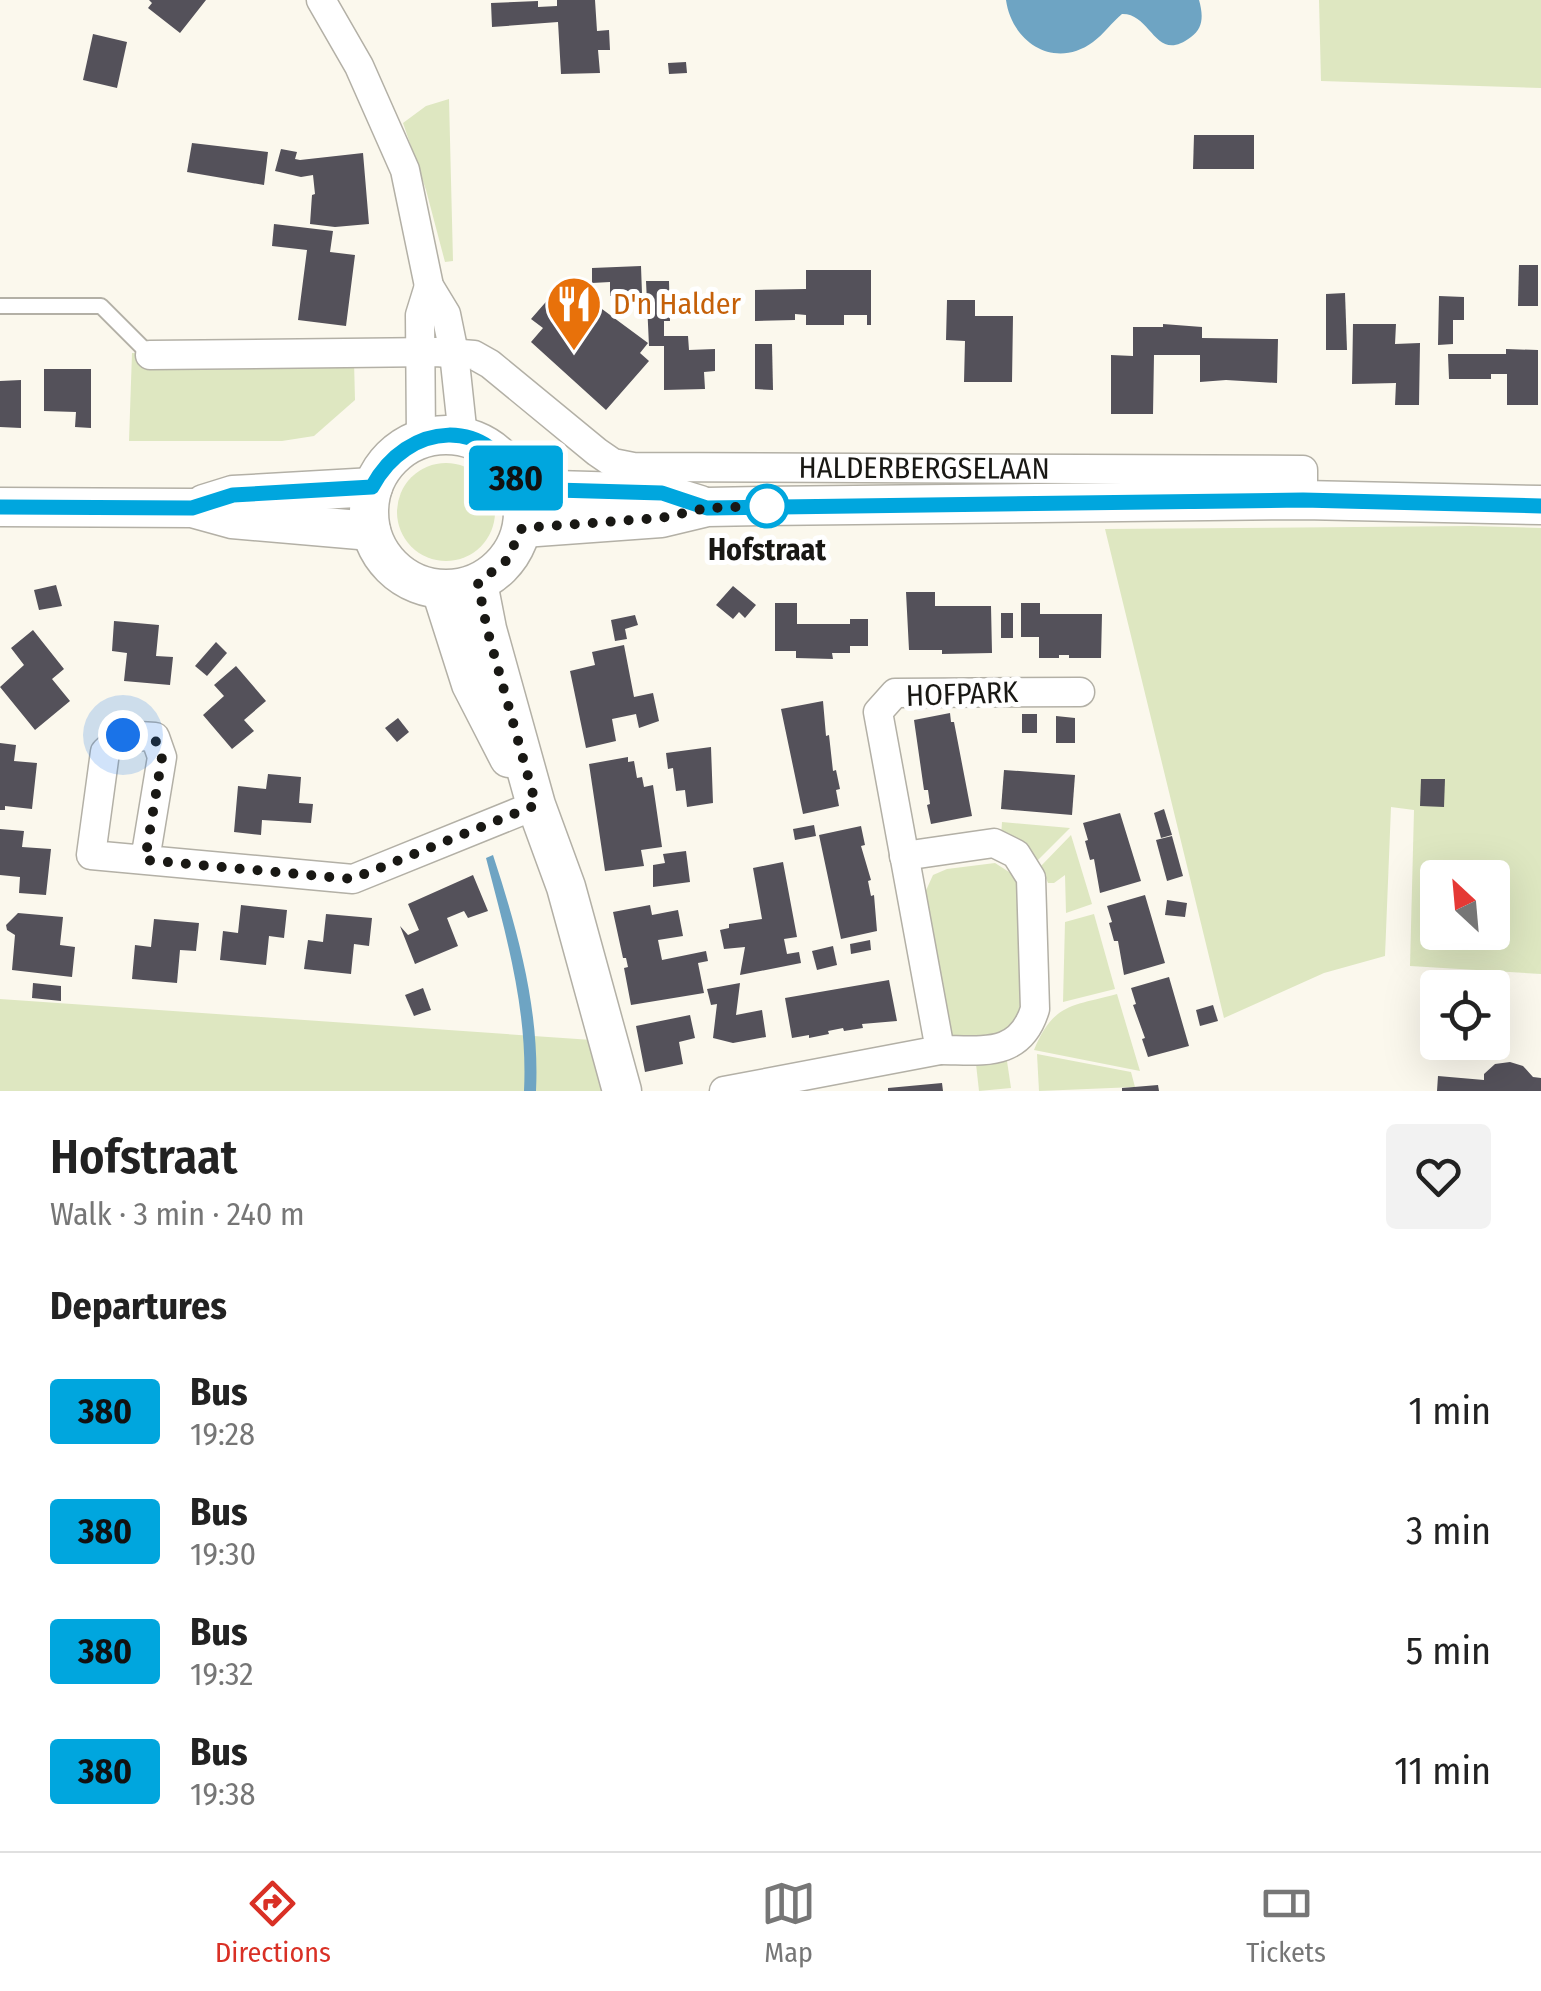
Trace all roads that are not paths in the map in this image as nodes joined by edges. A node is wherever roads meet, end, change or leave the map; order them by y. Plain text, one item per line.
1 (322, 0) edge
2 (0, 306) edge
3 (437, 353) junction
4 (150, 355) joint
5 (463, 437) junction
6 (421, 439) junction
7 (372, 487) junction
8 (520, 489) junction
9 (1303, 500) junction
10 (1541, 506) edge
11 (0, 507) edge
12 (192, 508) junction
13 (707, 508) junction
14 (522, 528) junction
15 (371, 531) junction
16 (478, 583) junction
17 (441, 590) junction
18 (1080, 692) dead end
19 (536, 805) junction
20 (904, 856) junction
21 (145, 860) dead end
22 (940, 1050) junction
23 (622, 1091) edge
24 (724, 1091) edge

1 - 3 street
2 - 4 lane
3 - 4 street
3 - 5 street
3 - 6 street
3 - 9 street, HALDERBERGSELAAN
5 - 6 main road
5 - 8 main road
6 - 7 main road
7 - 12 main road
7 - 15 main road
8 - 13 main road, HALDERBERGSELAAN
8 - 14 main road
9 - 10 main road, HALDERBERGSELAAN
9 - 13 main road, HALDERBERGSELAAN
11 - 12 main road
12 - 15 main road
13 - 14 main road, HALDERBERGSELAAN
14 - 16 main road
15 - 17 main road
16 - 17 main road
16 - 19 main road
17 - 19 main road
18 - 20 street, HOFPARK
19 - 21 street
19 - 23 main road
20 - 22 street, HOFPARK
20 - 22 street
22 - 24 street

